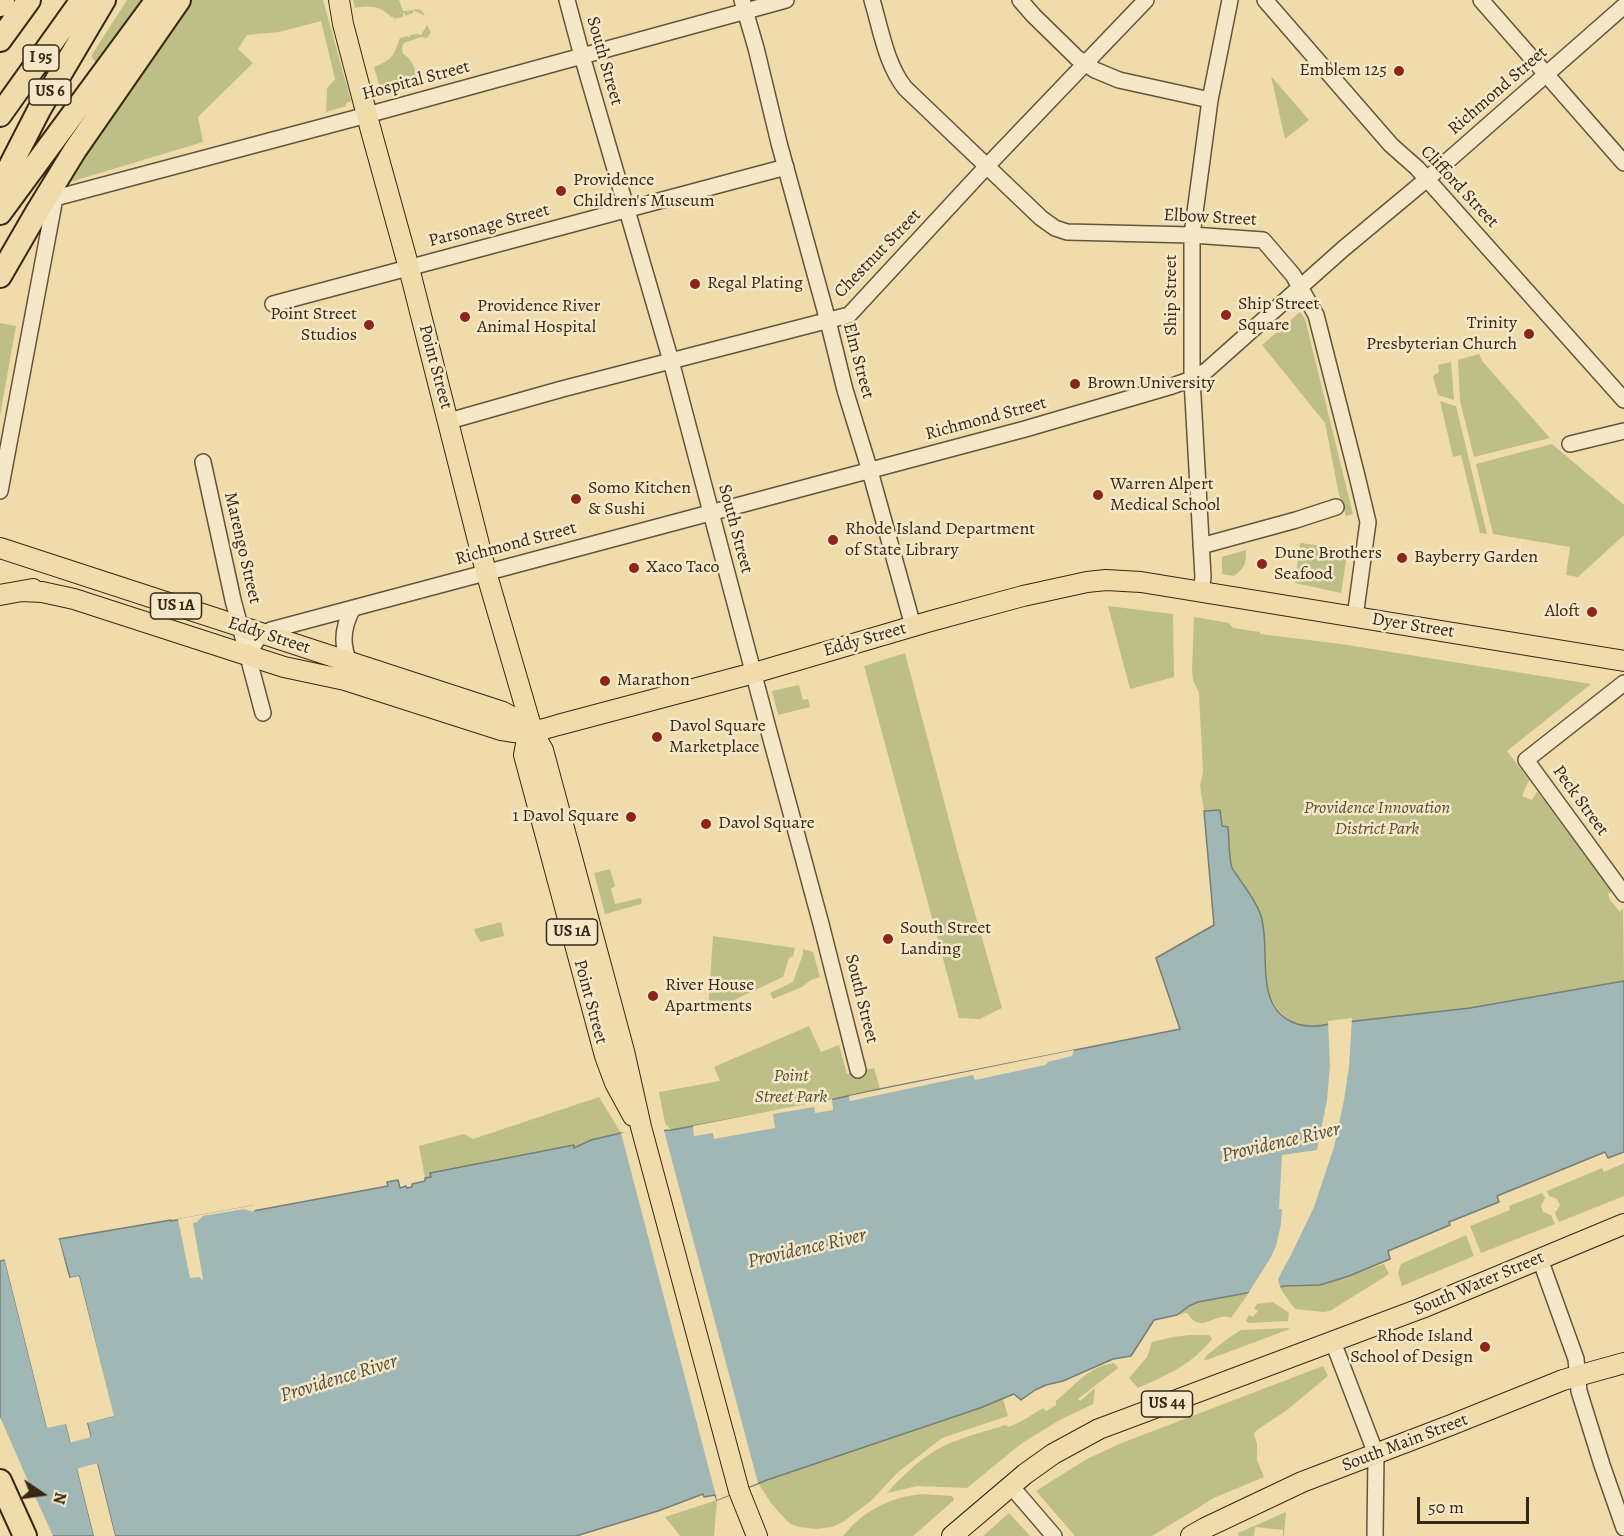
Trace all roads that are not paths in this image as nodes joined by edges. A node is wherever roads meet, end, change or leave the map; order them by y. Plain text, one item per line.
1 (3, 0) edge
2 (29, 0) edge
3 (82, 0) edge
4 (104, 0) edge
5 (157, 0) edge
6 (178, 0) edge
7 (339, 0) edge
8 (567, 0) edge
9 (786, 0) edge
10 (872, 0) edge
11 (1020, 0) edge
12 (1146, 0) edge
13 (1230, 0) edge
14 (1265, 0) edge
15 (1481, 0) edge
16 (0, 5) edge
17 (743, 5) edge
18 (1624, 6) edge
19 (0, 40) edge
20 (582, 56) junction
21 (1084, 64) junction
22 (1546, 74) junction
23 (105, 87) junction
24 (1210, 100) junction
25 (0, 115) edge
26 (367, 115) junction
27 (1624, 163) edge
28 (987, 166) junction
29 (786, 167) junction
30 (1427, 179) junction
31 (0, 186) edge
32 (626, 210) junction
33 (0, 213) edge
34 (1192, 235) junction
35 (409, 268) junction
36 (0, 276) edge
37 (1300, 288) junction
38 (273, 304) dead end
39 (828, 321) junction
40 (671, 361) junction
41 (1192, 379) junction
42 (1624, 400) edge
43 (449, 422) junction
44 (1624, 431) edge
45 (1570, 444) dead end
46 (202, 462) dead end
47 (870, 471) junction
48 (0, 492) edge
49 (1336, 507) dead end
50 (711, 513) junction
51 (1201, 546) junction
52 (0, 548) edge
53 (486, 572) junction
54 (112, 586) junction
55 (21, 591) junction
56 (1201, 593) junction
57 (0, 595) edge
58 (353, 608) junction
59 (1355, 617) junction
60 (913, 626) junction
61 (241, 627) junction
62 (262, 634) junction
63 (248, 655) junction
64 (1624, 661) edge
65 (350, 663) junction
66 (754, 672) junction
67 (1624, 683) edge
68 (263, 713) dead end
69 (533, 733) junction
70 (1624, 894) edge
71 (858, 1070) dead end
72 (1624, 1224) edge
73 (1540, 1258) junction
74 (1333, 1342) junction
75 (1624, 1363) edge
76 (1578, 1374) junction
77 (1376, 1454) junction
78 (0, 1481) edge
79 (1011, 1486) junction
80 (739, 1491) junction
81 (1624, 1528) edge
82 (25, 1536) edge
83 (743, 1536) edge
84 (757, 1536) edge
85 (952, 1536) edge
86 (1054, 1536) edge
87 (1191, 1536) edge
88 (1375, 1536) edge

1 - 16 highway
2 - 19 highway, I 95
3 - 25 highway, I 95
4 - 31 highway, US 6
5 - 23 highway
6 - 23 highway
7 - 26 main road, Point Street
8 - 20 street, South Street
9 - 17 street, Hospital Street
10 - 28 street, Elbow Street
11 - 21 street
12 - 21 street, Chestnut Street
13 - 24 street, Ship Street
14 - 30 street, Clifford Street
15 - 22 street
17 - 20 street, Hospital Street
17 - 29 street, Elm Street
18 - 22 street, Richmond Street
20 - 26 street, Hospital Street
20 - 32 street, South Street
21 - 24 street
21 - 28 street, Chestnut Street
22 - 27 street
22 - 30 street, Richmond Street
23 - 33 highway
23 - 36 highway
24 - 34 street, Ship Street
26 - 35 main road, Point Street
26 - 48 street, Hospital Street
28 - 34 street, Elbow Street
28 - 39 street, Chestnut Street
29 - 32 street, Parsonage Street
29 - 39 street, Elm Street
30 - 37 street, Richmond Street
30 - 42 street, Clifford Street
32 - 35 street, Parsonage Street
32 - 40 street, South Street
34 - 37 street, Elbow Street
34 - 41 street, Ship Street
35 - 38 street, Parsonage Street
35 - 43 main road, Point Street
37 - 41 street, Richmond Street
37 - 59 street, Elbow Street
39 - 40 street, Chestnut Street
39 - 47 street, Elm Street
40 - 43 street, Chestnut Street
40 - 50 street, South Street
41 - 47 street, Richmond Street
41 - 51 street, Ship Street
43 - 53 main road, Point Street
44 - 45 street
46 - 61 street, Marengo Street
47 - 50 street, Richmond Street
47 - 60 street, Elm Street
49 - 51 street
50 - 53 street, Richmond Street
50 - 66 street, South Street
51 - 56 street, Ship Street
52 - 54 main road, Eddy Street
53 - 58 street, Richmond Street
53 - 69 main road, Point Street
54 - 55 main road, US 1A
54 - 61 main road, Eddy Street / US 1A
55 - 57 main road, US 1A
55 - 63 main road, Eddy Street / US 1A
56 - 59 main road, Dyer Street
56 - 60 main road, Eddy Street
58 - 62 street, Richmond Street
58 - 65 street
59 - 64 main road, Dyer Street
60 - 66 main road, Eddy Street
61 - 62 main road, Eddy Street / US 1A
61 - 63 street, Marengo Street
62 - 63 street
62 - 65 main road, Eddy Street / US 1A
63 - 68 street, Marengo Street
63 - 69 main road, Eddy Street / US 1A
65 - 69 main road, Eddy Street / US 1A
66 - 69 main road, Eddy Street
66 - 71 street, South Street
67 - 70 street, Peck Street
69 - 80 main road, Point Street / US 1A
72 - 73 main road, South Water Street / US 44
73 - 74 main road, South Water Street / US 44
73 - 76 street
74 - 77 street
74 - 79 main road, South Water Street / US 44
75 - 76 main road, South Main Street
76 - 77 main road, South Main Street
76 - 81 street
77 - 87 main road, South Main Street
77 - 88 street
78 - 82 highway
79 - 85 main road, South Water Street / US 44
79 - 86 street
80 - 83 main road, US 1A
80 - 84 main road, US 1A

